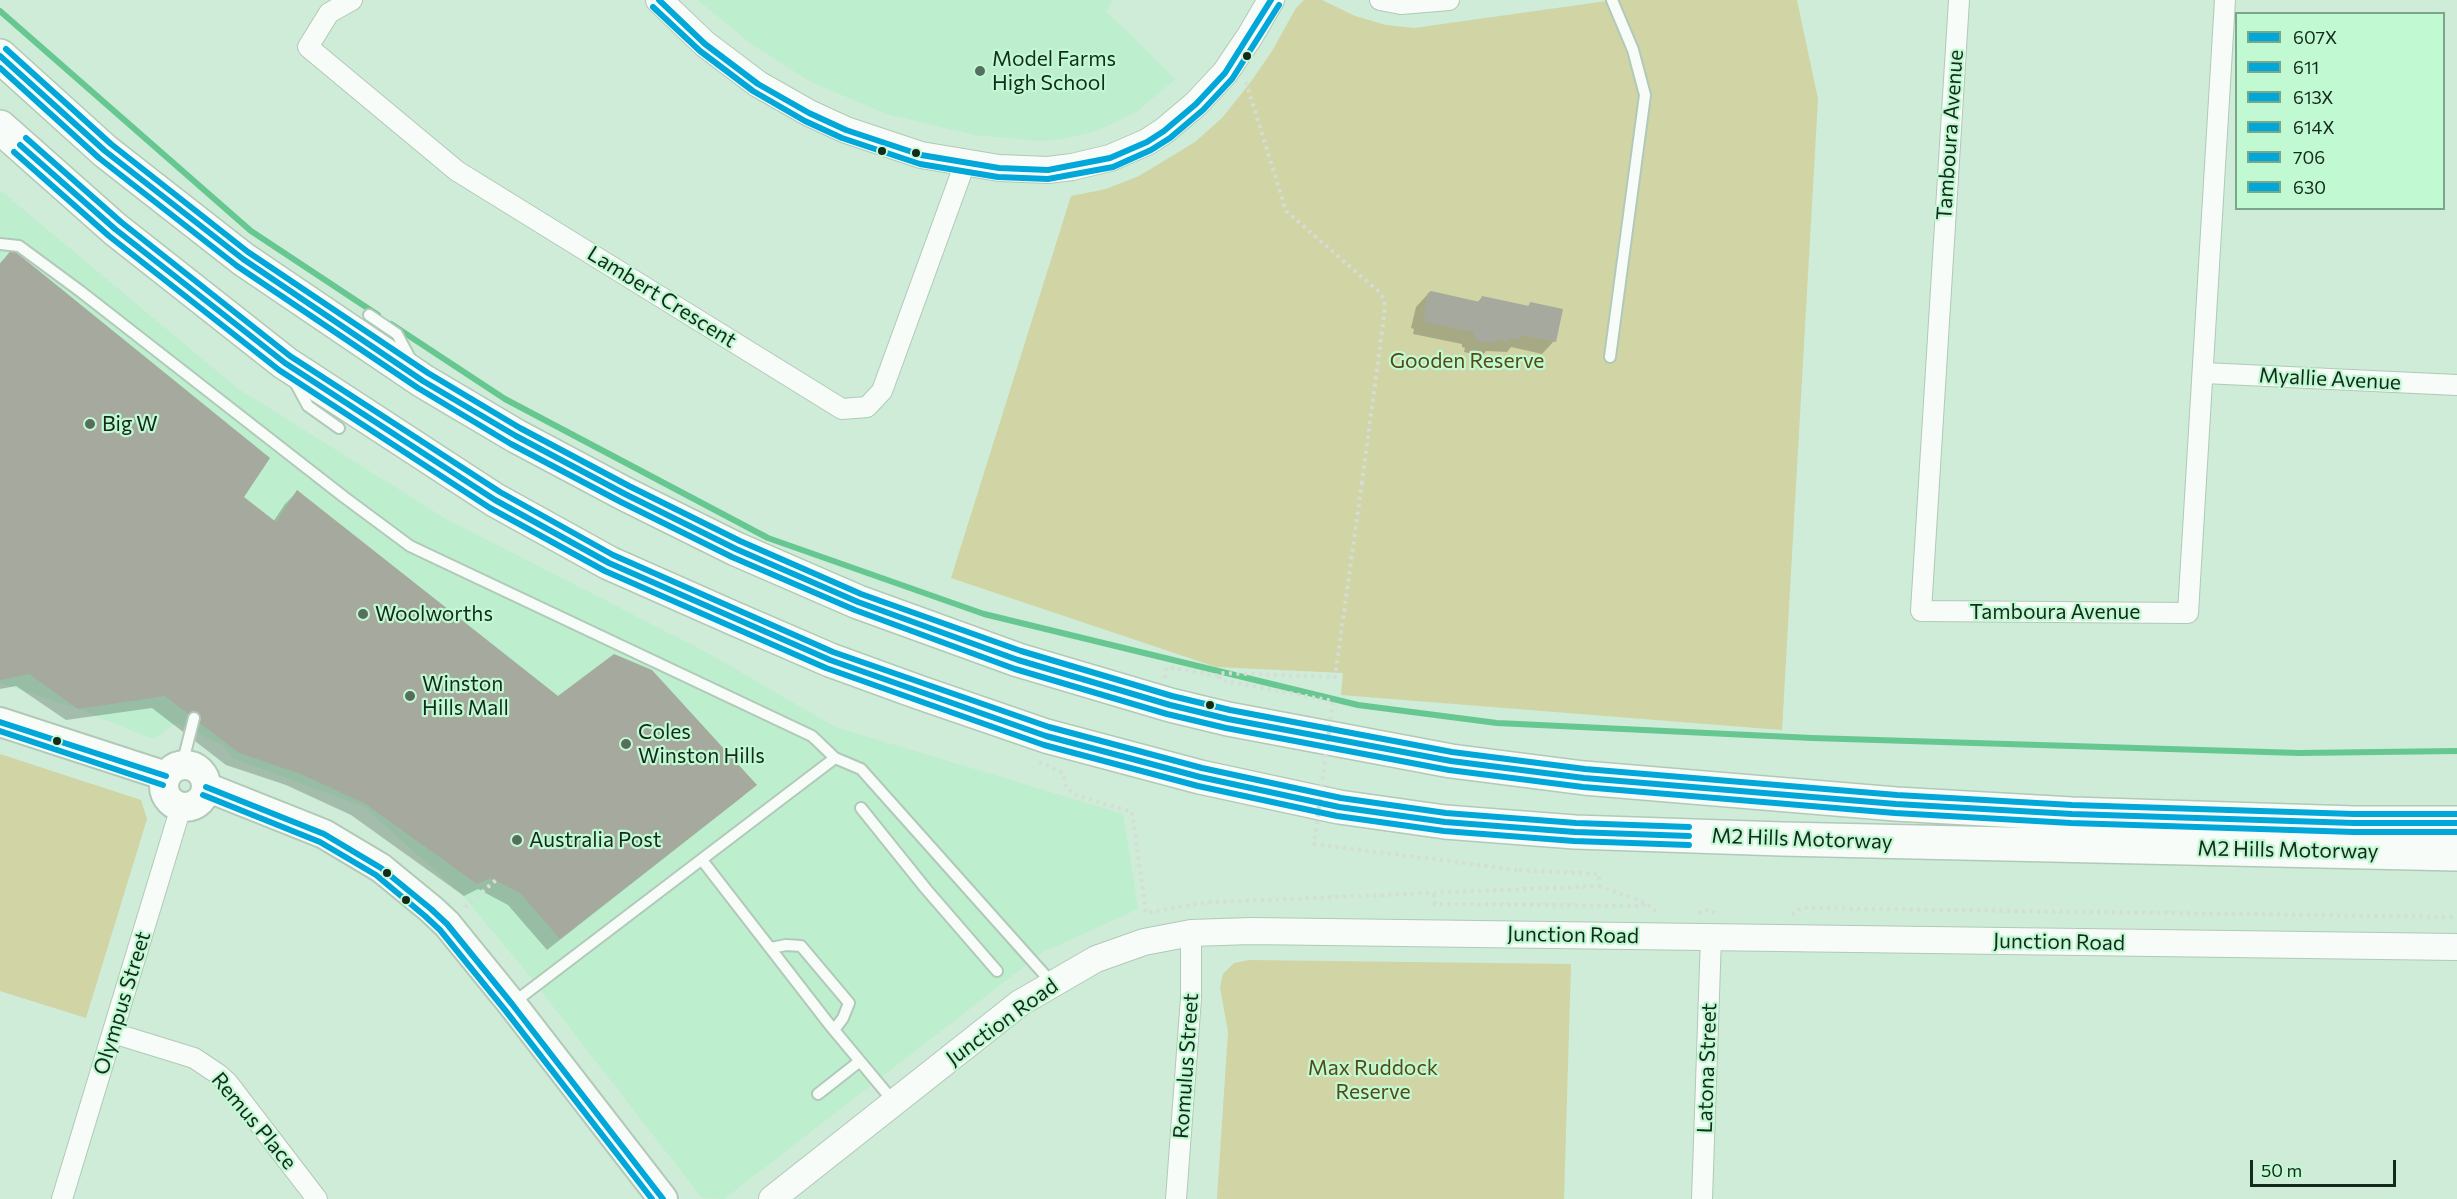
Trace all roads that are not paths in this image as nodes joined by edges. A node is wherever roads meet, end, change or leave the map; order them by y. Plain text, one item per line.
1 (352, 0) edge
2 (659, 0) edge
3 (1270, 0) edge
4 (1380, 0) edge
5 (1449, 0) edge
6 (1612, 0) edge
7 (1959, 0) edge
8 (2225, 0) edge
9 (0, 56) edge
10 (0, 127) edge
11 (965, 163) junction
12 (0, 244) edge
13 (369, 315) dead end
14 (1610, 357) dead end
15 (285, 363) junction
16 (2204, 373) junction
17 (423, 381) junction
18 (2457, 385) edge
19 (339, 428) dead end
20 (194, 718) dead end
21 (0, 722) edge
22 (835, 758) junction
23 (174, 770) junction
24 (206, 787) junction
25 (181, 807) junction
26 (861, 808) dead end
27 (2457, 824) edge
28 (2457, 854) edge
29 (702, 861) junction
30 (1720, 928) junction
31 (1191, 933) junction
32 (2457, 947) edge
33 (771, 948) junction
34 (998, 971) dead end
35 (1052, 983) junction
36 (512, 1004) junction
37 (834, 1030) junction
38 (113, 1033) junction
39 (861, 1061) junction
40 (818, 1094) dead end
41 (895, 1102) junction
42 (62, 1199) edge
43 (317, 1199) edge
44 (663, 1199) edge
45 (772, 1199) edge
46 (1176, 1199) edge
47 (1702, 1199) edge

1 - 11 street, Lambert Crescent
2 - 11 street
3 - 11 street
4 - 5 street
6 - 14 lane
7 - 16 street, Tamboura Avenue
8 - 16 street, Tamboura Avenue
9 - 17 highway, M2 Hills Motorway
10 - 15 highway, M2 Hills Motorway
12 - 22 lane
13 - 17 lane
15 - 19 lane
15 - 28 highway, M2 Hills Motorway
16 - 18 street, Myallie Avenue
17 - 27 highway, M2 Hills Motorway
20 - 23 lane
21 - 23 main road
22 - 29 lane
22 - 35 lane
23 - 24 main road
23 - 25 main road
24 - 25 main road
24 - 36 main road
25 - 38 street, Olympus Street
26 - 34 lane
29 - 33 lane
29 - 36 lane
30 - 31 street, Junction Road
30 - 32 street, Junction Road
30 - 47 street, Latona Street
31 - 35 street, Junction Road
31 - 46 street, Romulus Street
33 - 37 lane
33 - 37 lane
35 - 41 street, Junction Road
36 - 44 main road
37 - 39 lane
38 - 42 street, Olympus Street
38 - 43 street, Remus Place
39 - 40 lane
39 - 41 lane
41 - 45 street, Junction Road

